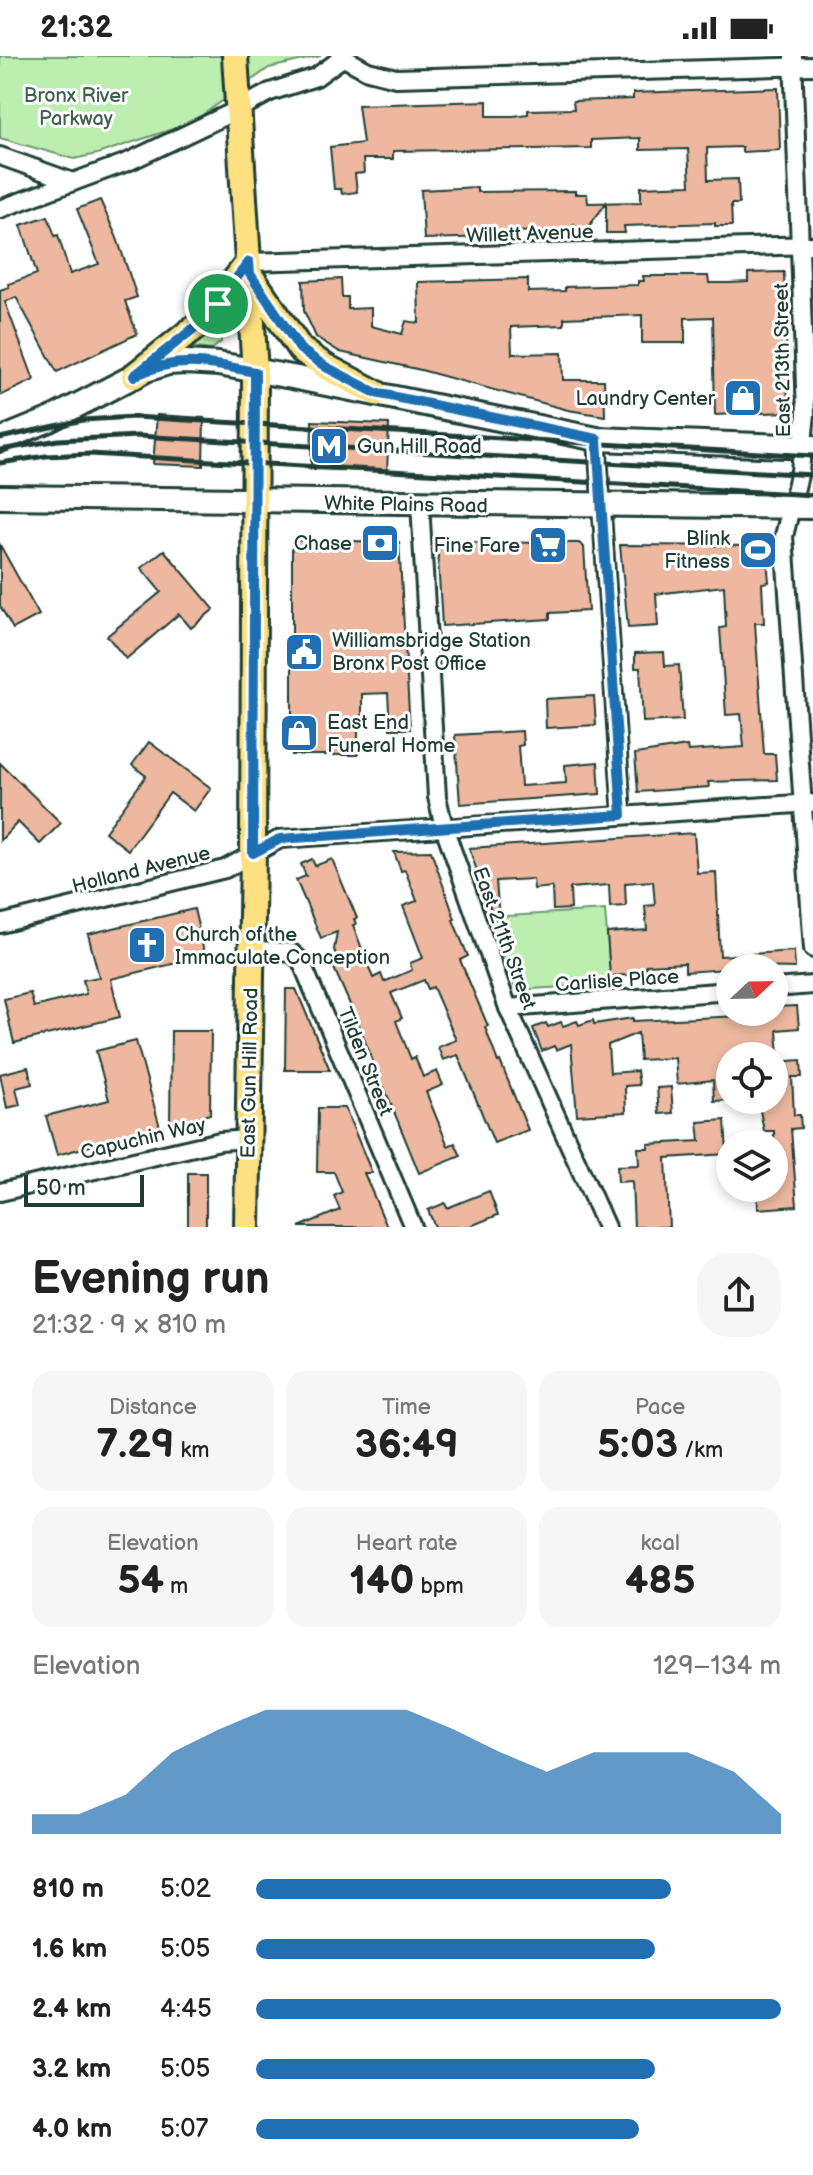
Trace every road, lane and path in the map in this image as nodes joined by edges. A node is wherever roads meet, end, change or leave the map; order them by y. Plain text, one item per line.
1 (344, 57) edge
2 (235, 58) edge
3 (793, 61) edge
4 (813, 66) edge
5 (239, 109) junction
6 (0, 156) edge
7 (73, 182) junction
8 (0, 209) edge
9 (806, 245) edge
10 (249, 268) junction
11 (255, 372) junction
12 (134, 376) junction
13 (376, 393) junction
14 (597, 439) junction
15 (0, 440) edge
16 (808, 447) edge
17 (2, 495) edge
18 (253, 502) junction
19 (420, 503) junction
20 (601, 505) junction
21 (802, 507) edge
22 (808, 803) edge
23 (622, 815) junction
24 (444, 827) junction
25 (253, 853) junction
26 (0, 924) edge
27 (251, 949) junction
28 (813, 949) edge
29 (813, 985) edge
30 (788, 987) edge
31 (716, 992) edge
32 (508, 1008) junction
33 (249, 1139) junction
34 (0, 1192) edge
35 (247, 1227) edge
36 (413, 1227) edge
37 (606, 1227) edge

1 - 3 street
1 - 5 street
2 - 5 main road, East Gun Hill Road
3 - 4 street
3 - 9 street, East 213th Street
5 - 7 street
5 - 10 main road, East Gun Hill Road
6 - 7 street
7 - 8 street
9 - 10 street, Willett Avenue
9 - 16 street, East 213th Street
10 - 11 main road, East Gun Hill Road
10 - 12 main road
10 - 13 main road
11 - 12 main road
11 - 13 main road
11 - 18 main road, East Gun Hill Road
12 - 15 main road
13 - 14 main road
14 - 16 main road
14 - 20 street
16 - 21 street, East 213th Street
17 - 18 main road, White Plains Road
18 - 19 main road, White Plains Road
18 - 25 main road, East Gun Hill Road
19 - 20 main road, White Plains Road
19 - 24 street, East 211th Street
20 - 21 main road, White Plains Road
20 - 23 street
21 - 22 street, East 213th Street
22 - 23 street, Holland Avenue
22 - 28 street, East 213th Street
23 - 24 street, Holland Avenue
24 - 25 street, Holland Avenue
24 - 32 street, East 211th Street
25 - 26 street, Holland Avenue
25 - 27 main road, East Gun Hill Road
27 - 33 main road, East Gun Hill Road
27 - 36 street, Tilden Street
29 - 30 street
31 - 32 street, Carlisle Place
32 - 37 street, East 211th Street
33 - 34 street, Capuchin Way
33 - 35 main road, East Gun Hill Road

